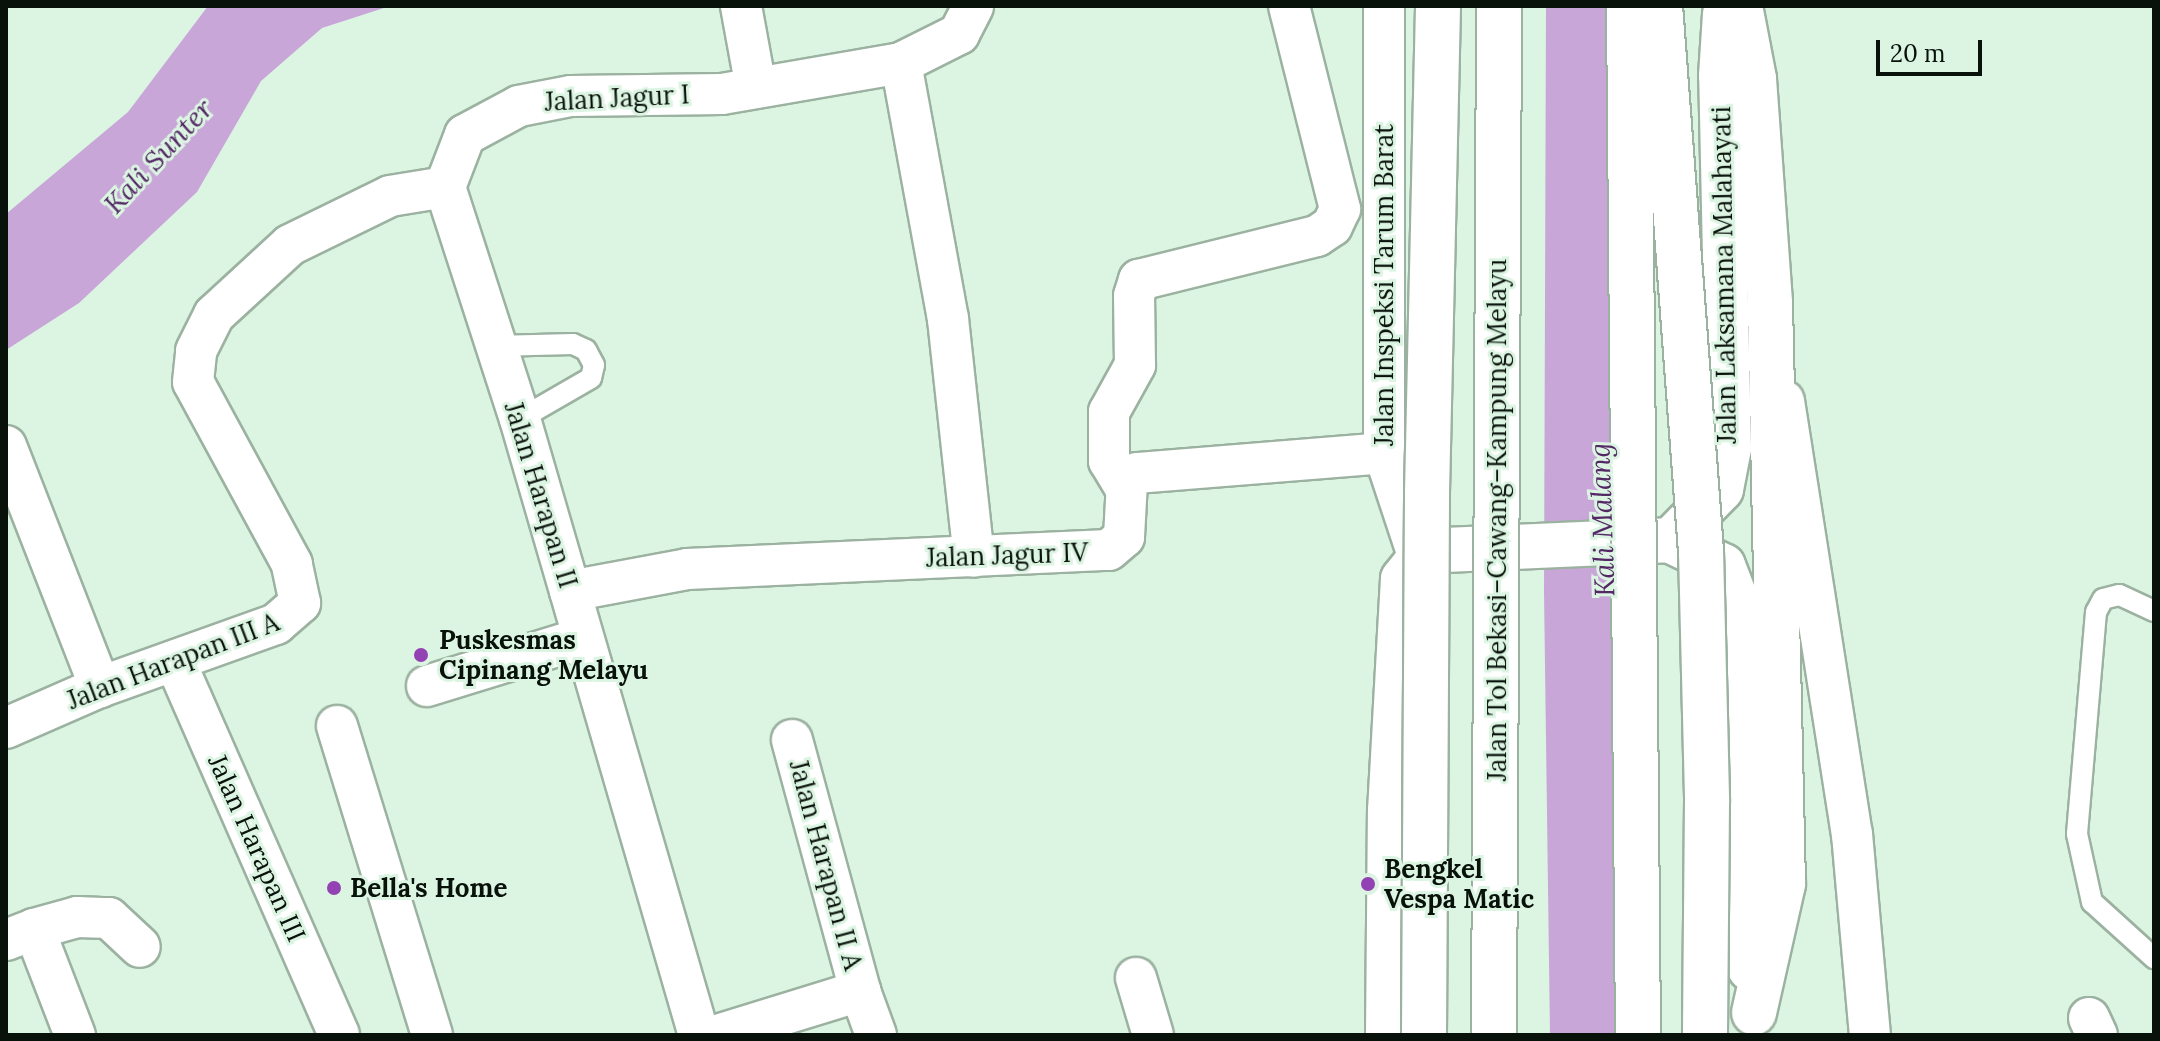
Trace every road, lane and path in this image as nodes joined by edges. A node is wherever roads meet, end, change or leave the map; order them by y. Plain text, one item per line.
1 (741, 6) edge
2 (973, 6) edge
3 (1289, 6) edge
4 (1384, 6) edge
5 (1438, 6) edge
6 (1499, 6) edge
7 (1629, 6) edge
8 (1660, 6) edge
9 (1726, 6) edge
10 (1740, 6) edge
11 (901, 63) junction
12 (756, 88) junction
13 (445, 187) junction
14 (1383, 225) junction
15 (1332, 226) junction
16 (1770, 303) junction
17 (495, 346) junction
18 (520, 419) junction
19 (6, 446) edge
20 (1384, 453) junction
21 (1126, 489) junction
22 (1669, 540) junction
23 (974, 557) junction
24 (1419, 559) junction
25 (570, 591) junction
26 (2154, 611) edge
27 (583, 638) junction
28 (175, 661) junction
29 (427, 686) dead end
30 (100, 687) junction
31 (337, 726) dead end
32 (6, 728) edge
33 (792, 740) dead end
34 (20, 934) edge
35 (140, 947) dead end
36 (2154, 958) edge
37 (1136, 978) dead end
38 (860, 991) junction
39 (1754, 1024) edge
40 (75, 1035) edge
41 (339, 1035) edge
42 (432, 1035) edge
43 (699, 1035) edge
44 (717, 1035) edge
45 (876, 1035) edge
46 (1153, 1035) edge
47 (1388, 1035) edge
48 (1424, 1035) edge
49 (1494, 1035) edge
50 (1638, 1035) edge
51 (1705, 1035) edge
52 (1870, 1035) edge

1 - 12 street
2 - 11 street, Jalan Jagur I
3 - 15 street
4 - 14 street, Jalan Inspeksi Tarum Barat
5 - 48 main road, bridge
6 - 49 main road, Jalan Tol Bekasi–Cawang–Kampung Melayu, bridge
7 - 50 main road, bridge
8 - 51 main road, bridge
9 - 22 main road, Jalan Laksamana Malahayati
10 - 16 main road, Jalan Laksamana Malahayati
11 - 12 street, Jalan Jagur I
11 - 23 street
12 - 13 street, Jalan Jagur I
13 - 17 street, Jalan Harapan II
13 - 28 street, Jalan Harapan III A
14 - 15 street
14 - 20 street, Jalan Inspeksi Tarum Barat
15 - 21 street
16 - 39 main road, Jalan Laksamana Malahayati
16 - 52 street
17 - 18 street, Jalan Harapan II
17 - 18 lane
18 - 25 street, Jalan Harapan II
19 - 30 street
20 - 21 street
20 - 24 street, Jalan Inspeksi Tarum Barat
21 - 23 street, Jalan Jagur IV
22 - 24 main road
22 - 39 main road, Jalan Laksamana Malahayati
23 - 25 street, Jalan Jagur IV
24 - 47 main road
25 - 27 street, Jalan Harapan II
26 - 36 lane
27 - 29 street
27 - 43 street, Jalan Harapan II
28 - 30 street, Jalan Harapan III A
28 - 41 street, Jalan Harapan III
30 - 32 street, Jalan Harapan III A
31 - 42 street
33 - 38 street, Jalan Harapan II A
34 - 35 street
34 - 40 street
37 - 46 street
38 - 44 street
38 - 45 street

